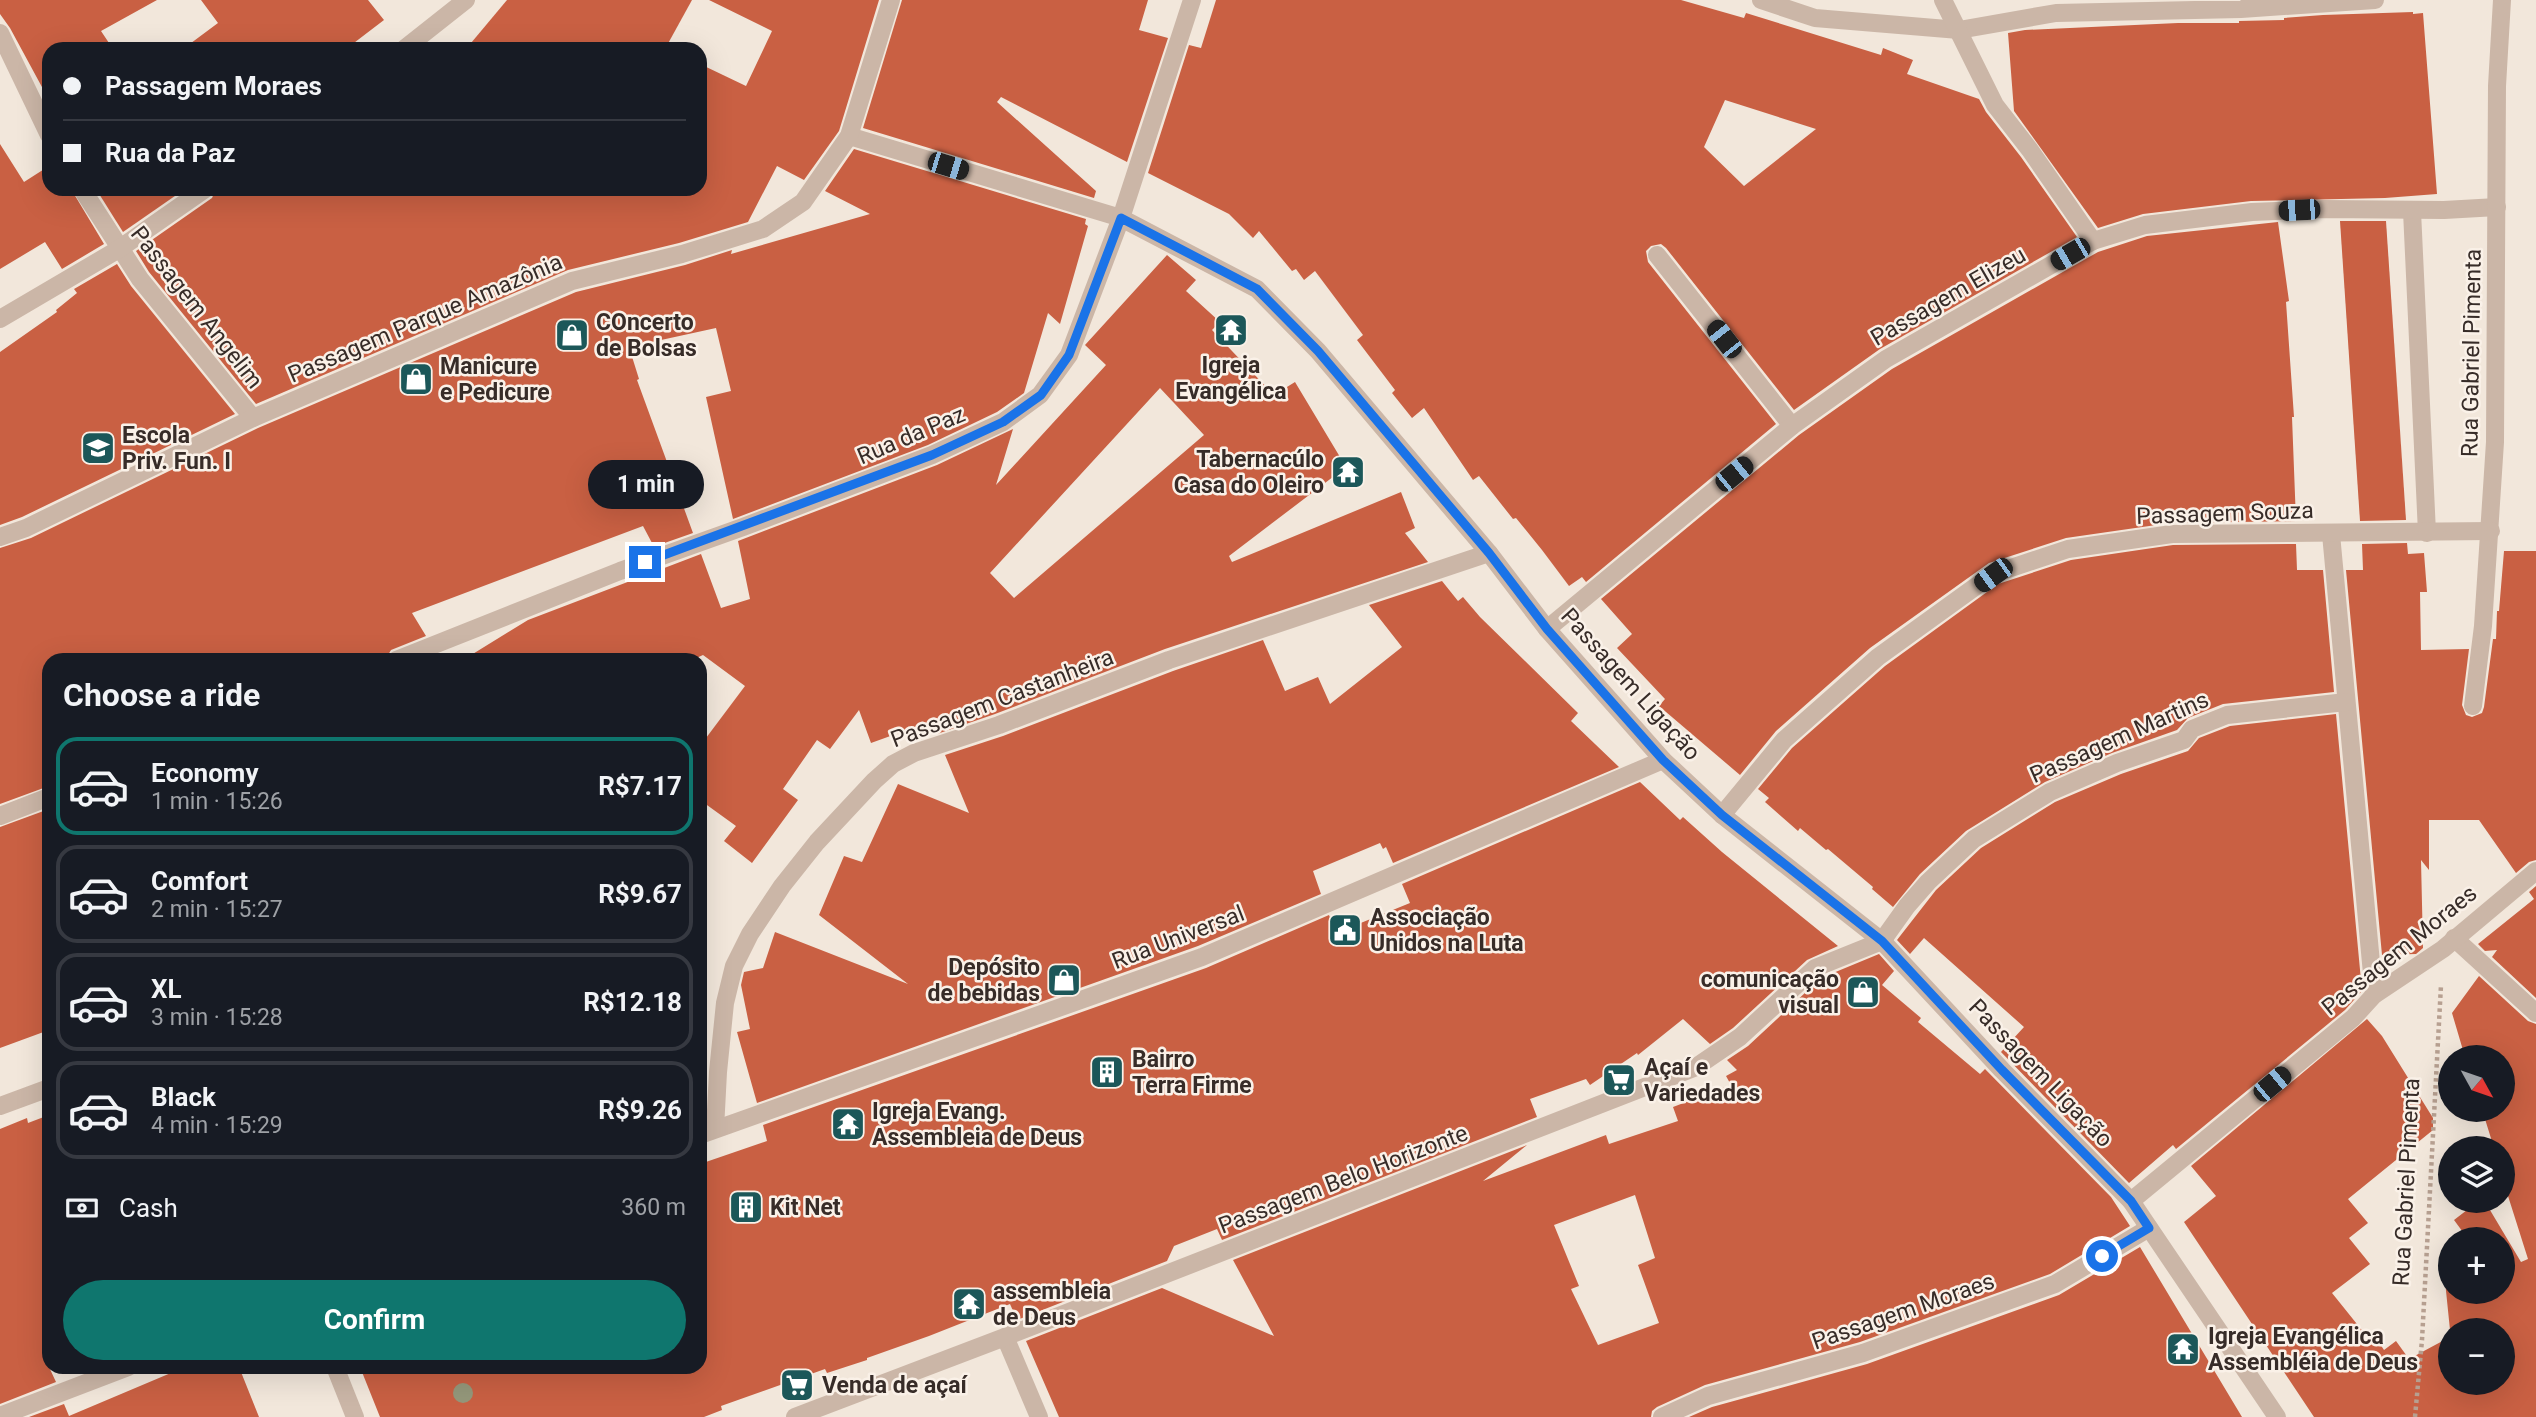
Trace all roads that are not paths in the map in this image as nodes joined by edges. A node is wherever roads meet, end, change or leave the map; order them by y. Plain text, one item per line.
1 (466, 0) edge
2 (891, 0) edge
3 (1192, 0) edge
4 (1761, 0) edge
5 (1943, 0) edge
6 (2375, 0) edge
7 (2502, 0) edge
8 (2240, 5) edge
9 (1959, 30) junction
10 (0, 33) edge
11 (413, 42) edge
12 (42, 120) edge
13 (849, 136) junction
14 (86, 196) edge
15 (195, 196) edge
16 (2492, 207) junction
17 (2412, 211) junction
18 (1121, 218) junction
19 (2093, 241) junction
20 (119, 250) junction
21 (1657, 255) dead end
22 (0, 319) edge
23 (253, 418) junction
24 (1792, 426) junction
25 (2484, 532) junction
26 (2434, 533) junction
27 (2331, 534) junction
28 (0, 537) edge
29 (1489, 553) junction
30 (1547, 629) junction
31 (414, 653) edge
32 (2346, 702) junction
33 (2473, 706) dead end
34 (1663, 760) junction
35 (42, 800) edge
36 (1722, 815) junction
37 (0, 817) edge
38 (2536, 872) edge
39 (1882, 941) junction
40 (2448, 944) junction
41 (2374, 995) junction
42 (2536, 1013) edge
43 (42, 1091) edge
44 (0, 1106) edge
45 (708, 1132) edge
46 (2131, 1201) junction
47 (2149, 1228) junction
48 (1005, 1337) junction
49 (110, 1374) edge
50 (338, 1374) edge
51 (0, 1416) edge
52 (355, 1417) edge
53 (795, 1417) edge
54 (1039, 1417) edge
55 (1662, 1417) edge
56 (2277, 1417) edge

1 - 11 street
2 - 13 street, Passagem Parque Amazônia
3 - 18 street, Rua da Paz
4 - 9 street
5 - 9 street
6 - 8 street
7 - 16 street, Rua Gabriel Pimenta
8 - 9 street
9 - 19 street
10 - 12 street
13 - 18 street, Passagem Ligação
13 - 23 street, Passagem Parque Amazônia
14 - 20 street, Passagem Angelim
15 - 20 street
16 - 17 street, Passagem Elizeu
16 - 25 street, Rua Gabriel Pimenta
17 - 19 street, Passagem Elizeu
17 - 26 street
18 - 29 street, Passagem Ligação
18 - 31 street, Rua da Paz
19 - 24 street, Passagem Elizeu
20 - 22 street
20 - 23 street, Passagem Angelim
21 - 24 street
23 - 28 street, Passagem Parque Amazônia
24 - 30 street, Passagem Elizeu
25 - 26 street, Passagem Souza
25 - 33 street, Rua Gabriel Pimenta
26 - 27 street, Passagem Souza
27 - 32 street
27 - 36 street, Passagem Souza
29 - 30 street, Passagem Ligação
29 - 45 street, Passagem Castanheira
30 - 34 street, Passagem Ligação
32 - 39 street, Passagem Martins
32 - 41 street
34 - 36 street, Passagem Ligação
34 - 45 street, Rua Universal
35 - 37 street
36 - 39 street, Passagem Ligação
38 - 40 street, Passagem Moraes
39 - 46 street, Passagem Ligação
39 - 48 street, Passagem Belo Horizonte
40 - 41 street, Passagem Moraes
40 - 42 street
41 - 46 street, Passagem Moraes
43 - 44 street
46 - 47 street, Passagem Ligação
47 - 55 street, Passagem Moraes
47 - 56 street, Passagem Ligação
48 - 53 street, Passagem Belo Horizonte
48 - 54 street
49 - 51 street
50 - 52 street

